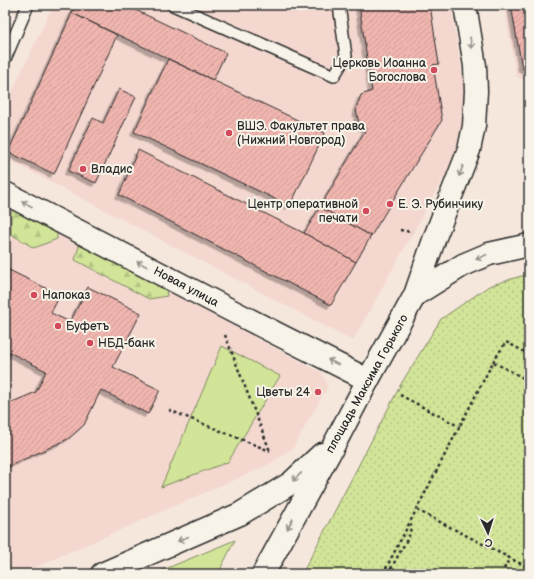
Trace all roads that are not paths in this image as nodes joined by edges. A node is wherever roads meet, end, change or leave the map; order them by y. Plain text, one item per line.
1 (28, 5) edge
2 (173, 5) edge
3 (339, 5) edge
4 (464, 5) edge
5 (5, 58) edge
6 (5, 193) edge
7 (526, 248) edge
8 (416, 295) junction
9 (368, 380) junction
10 (336, 441) junction
11 (102, 574) edge
12 (263, 574) edge

1 - 5 lane
2 - 3 lane
4 -> 8 main road
9 -> 6 main road, Новая улица
7 -> 8 main road, площадь Максима Горького
8 - 9 main road, площадь Максима Горького
9 - 10 main road, площадь Максима Горького
10 -> 11 main road
10 -> 12 main road, площадь Максима Горького

